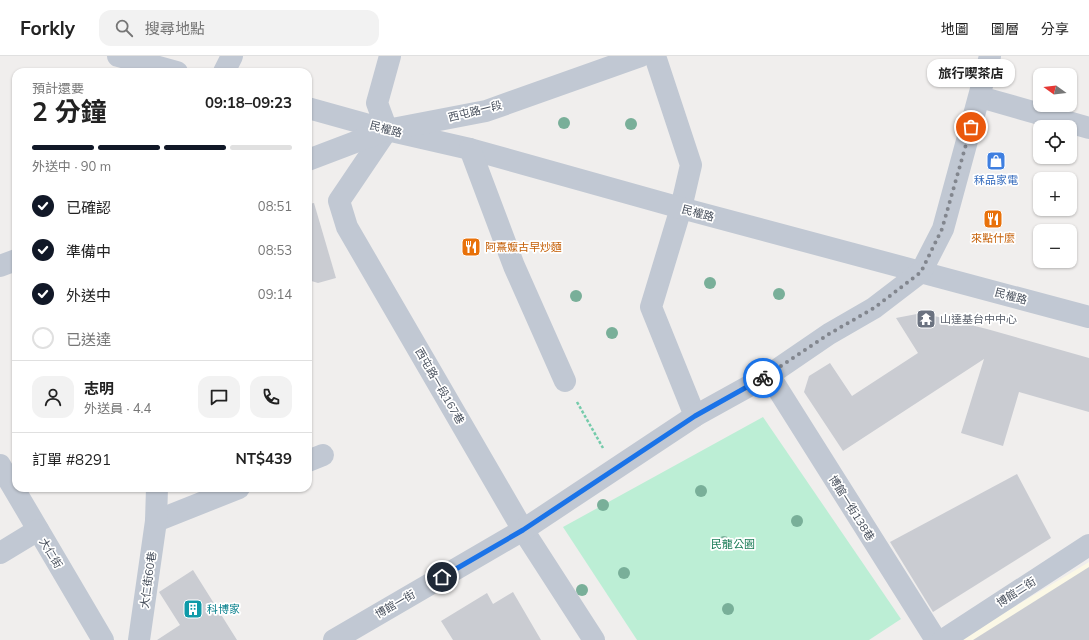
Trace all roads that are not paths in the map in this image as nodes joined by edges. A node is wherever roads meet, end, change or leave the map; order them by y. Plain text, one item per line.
1 (118, 56) edge
2 (232, 56) edge
3 (390, 56) edge
4 (641, 56) edge
5 (655, 56) edge
6 (990, 56) edge
7 (590, 65) edge
8 (162, 68) edge
9 (226, 68) edge
10 (980, 97) junction
11 (312, 109) edge
12 (1089, 128) edge
13 (387, 130) junction
14 (470, 149) junction
15 (312, 158) edge
16 (681, 208) junction
17 (12, 262) edge
18 (0, 266) edge
19 (921, 272) junction
20 (1089, 317) edge
21 (769, 375) junction
22 (565, 381) road end
23 (695, 416) junction
24 (0, 465) edge
25 (12, 486) edge
26 (16, 492) edge
27 (157, 492) edge
28 (229, 492) edge
29 (156, 521) junction
30 (38, 530) junction
31 (523, 530) junction
32 (1089, 545) edge
33 (0, 552) edge
34 (103, 640) edge
35 (139, 640) edge
36 (334, 640) edge
37 (594, 640) edge
38 (936, 640) edge
39 (943, 640) edge

1 - 8 street
2 - 9 street
3 - 13 street
4 - 7 street, 西屯路一段
5 - 16 street
6 - 10 street
7 - 13 street, 西屯路一段
10 - 12 street
10 - 19 street
11 - 13 street, 民權路
13 - 14 street, 民權路
13 - 15 street, 西屯路一段
13 - 31 street, 西屯路一段167巷
14 - 16 street, 民權路
14 - 22 street
16 - 19 street, 民權路
16 - 23 street
17 - 18 street
19 - 20 street, 民權路
19 - 21 street, 博館一街
21 - 23 street, 博館一街
21 - 38 street, 博館一街138巷
23 - 31 street, 博館一街
24 - 25 street, 大仁街
26 - 30 street, 大仁街
27 - 29 street, 大仁街60巷
28 - 29 street
29 - 35 street, 大仁街60巷
30 - 33 street
30 - 34 street, 大仁街
31 - 36 street, 博館一街
31 - 37 street, 西屯路一段167巷
32 - 39 street, 博館二街

